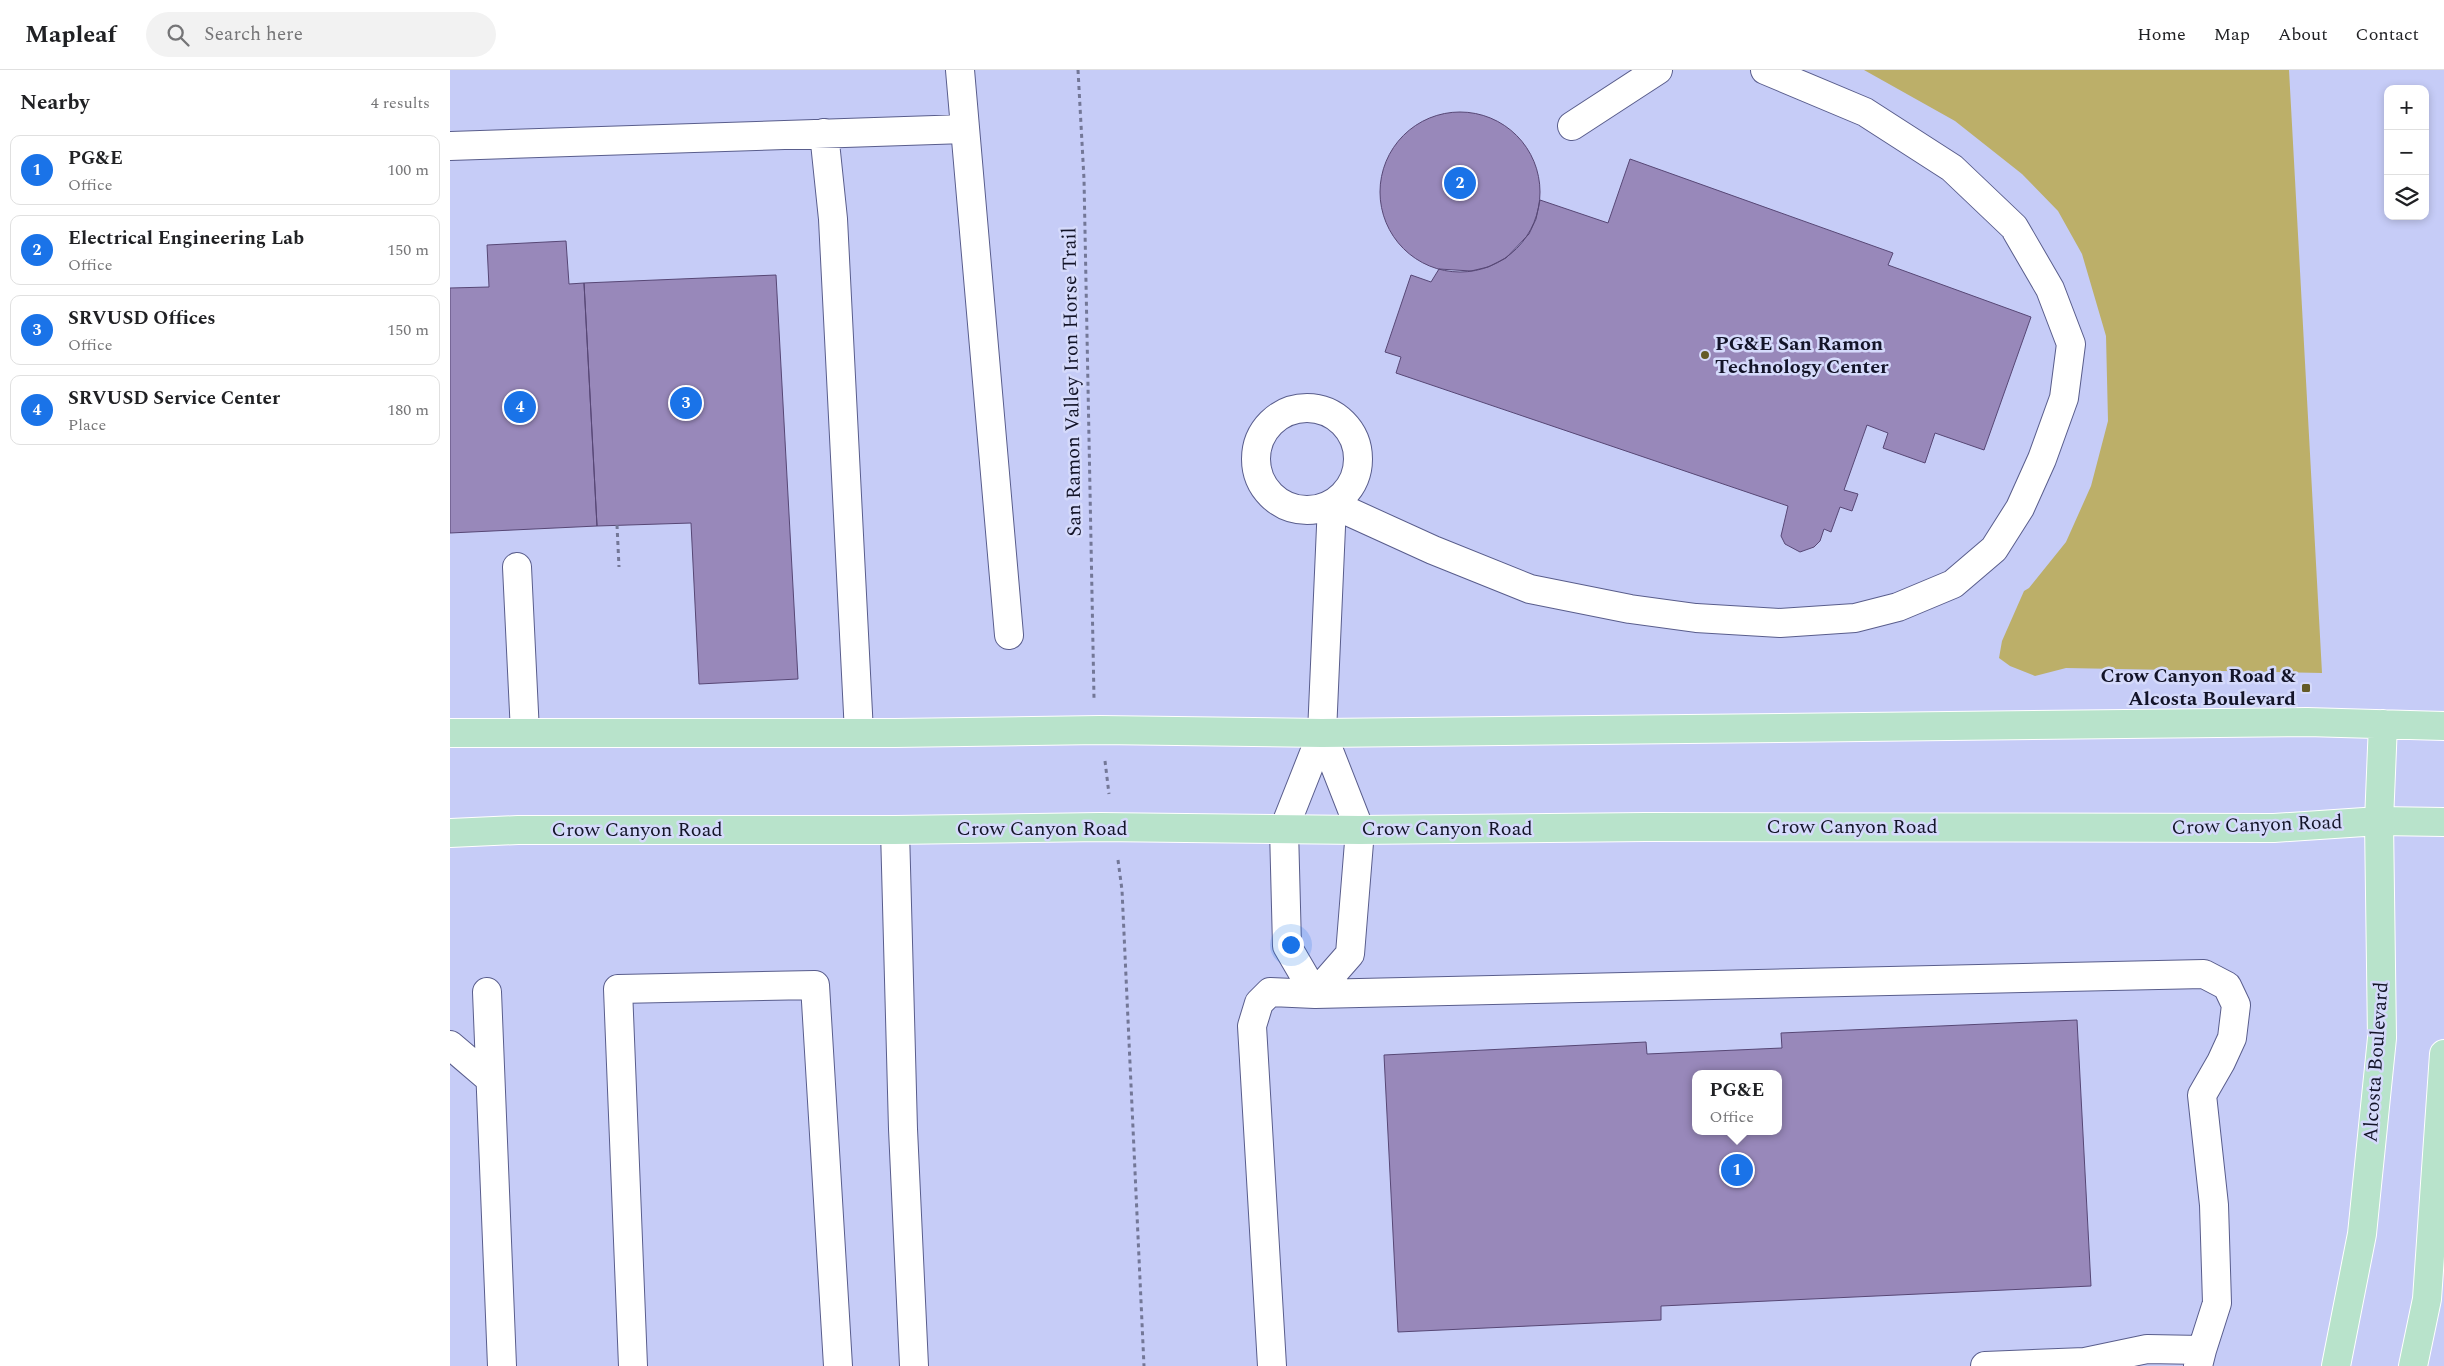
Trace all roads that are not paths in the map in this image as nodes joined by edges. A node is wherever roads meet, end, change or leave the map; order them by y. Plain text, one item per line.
1 (960, 70) edge
2 (1658, 70) edge
3 (1765, 70) edge
4 (1572, 126) dead end
5 (965, 130) junction
6 (824, 133) junction
7 (450, 146) edge
8 (517, 567) dead end
9 (1009, 634) dead end
10 (2383, 724) junction
11 (2444, 726) edge
12 (450, 733) edge
13 (525, 733) junction
14 (859, 733) junction
15 (1322, 733) junction
16 (2380, 821) junction
17 (2444, 822) edge
18 (1284, 829) junction
19 (895, 830) junction
20 (1360, 830) junction
21 (450, 833) edge
22 (487, 992) dead end
23 (1315, 994) junction
24 (450, 1045) edge
25 (2444, 1054) edge
26 (490, 1079) junction
27 (2200, 1358) edge
28 (2085, 1364) edge
29 (502, 1366) edge
30 (633, 1366) edge
31 (838, 1366) edge
32 (914, 1366) edge
33 (1272, 1366) edge
34 (1985, 1366) edge
35 (2336, 1366) edge
36 (2414, 1366) edge

1 - 5 lane
2 - 4 lane
3 - 15 lane
5 - 6 lane
5 - 9 lane
6 - 7 lane
6 - 14 lane
8 - 13 lane
10 - 11 main road
10 - 15 main road
10 - 16 main road, Alcosta Boulevard
12 - 13 main road
13 - 14 main road
14 - 15 main road
15 - 18 lane
15 - 20 lane
16 - 17 main road, Crow Canyon Road
16 - 20 main road, Crow Canyon Road
16 - 35 main road, Alcosta Boulevard
18 - 19 main road, Crow Canyon Road
18 - 20 main road, Crow Canyon Road
18 - 23 lane
19 - 21 main road, Crow Canyon Road
19 - 32 lane
20 - 23 lane
22 - 26 lane
23 - 27 lane
23 - 33 lane
24 - 26 lane
25 - 36 main road
26 - 29 lane
27 - 28 lane
28 - 34 lane
30 - 31 lane

